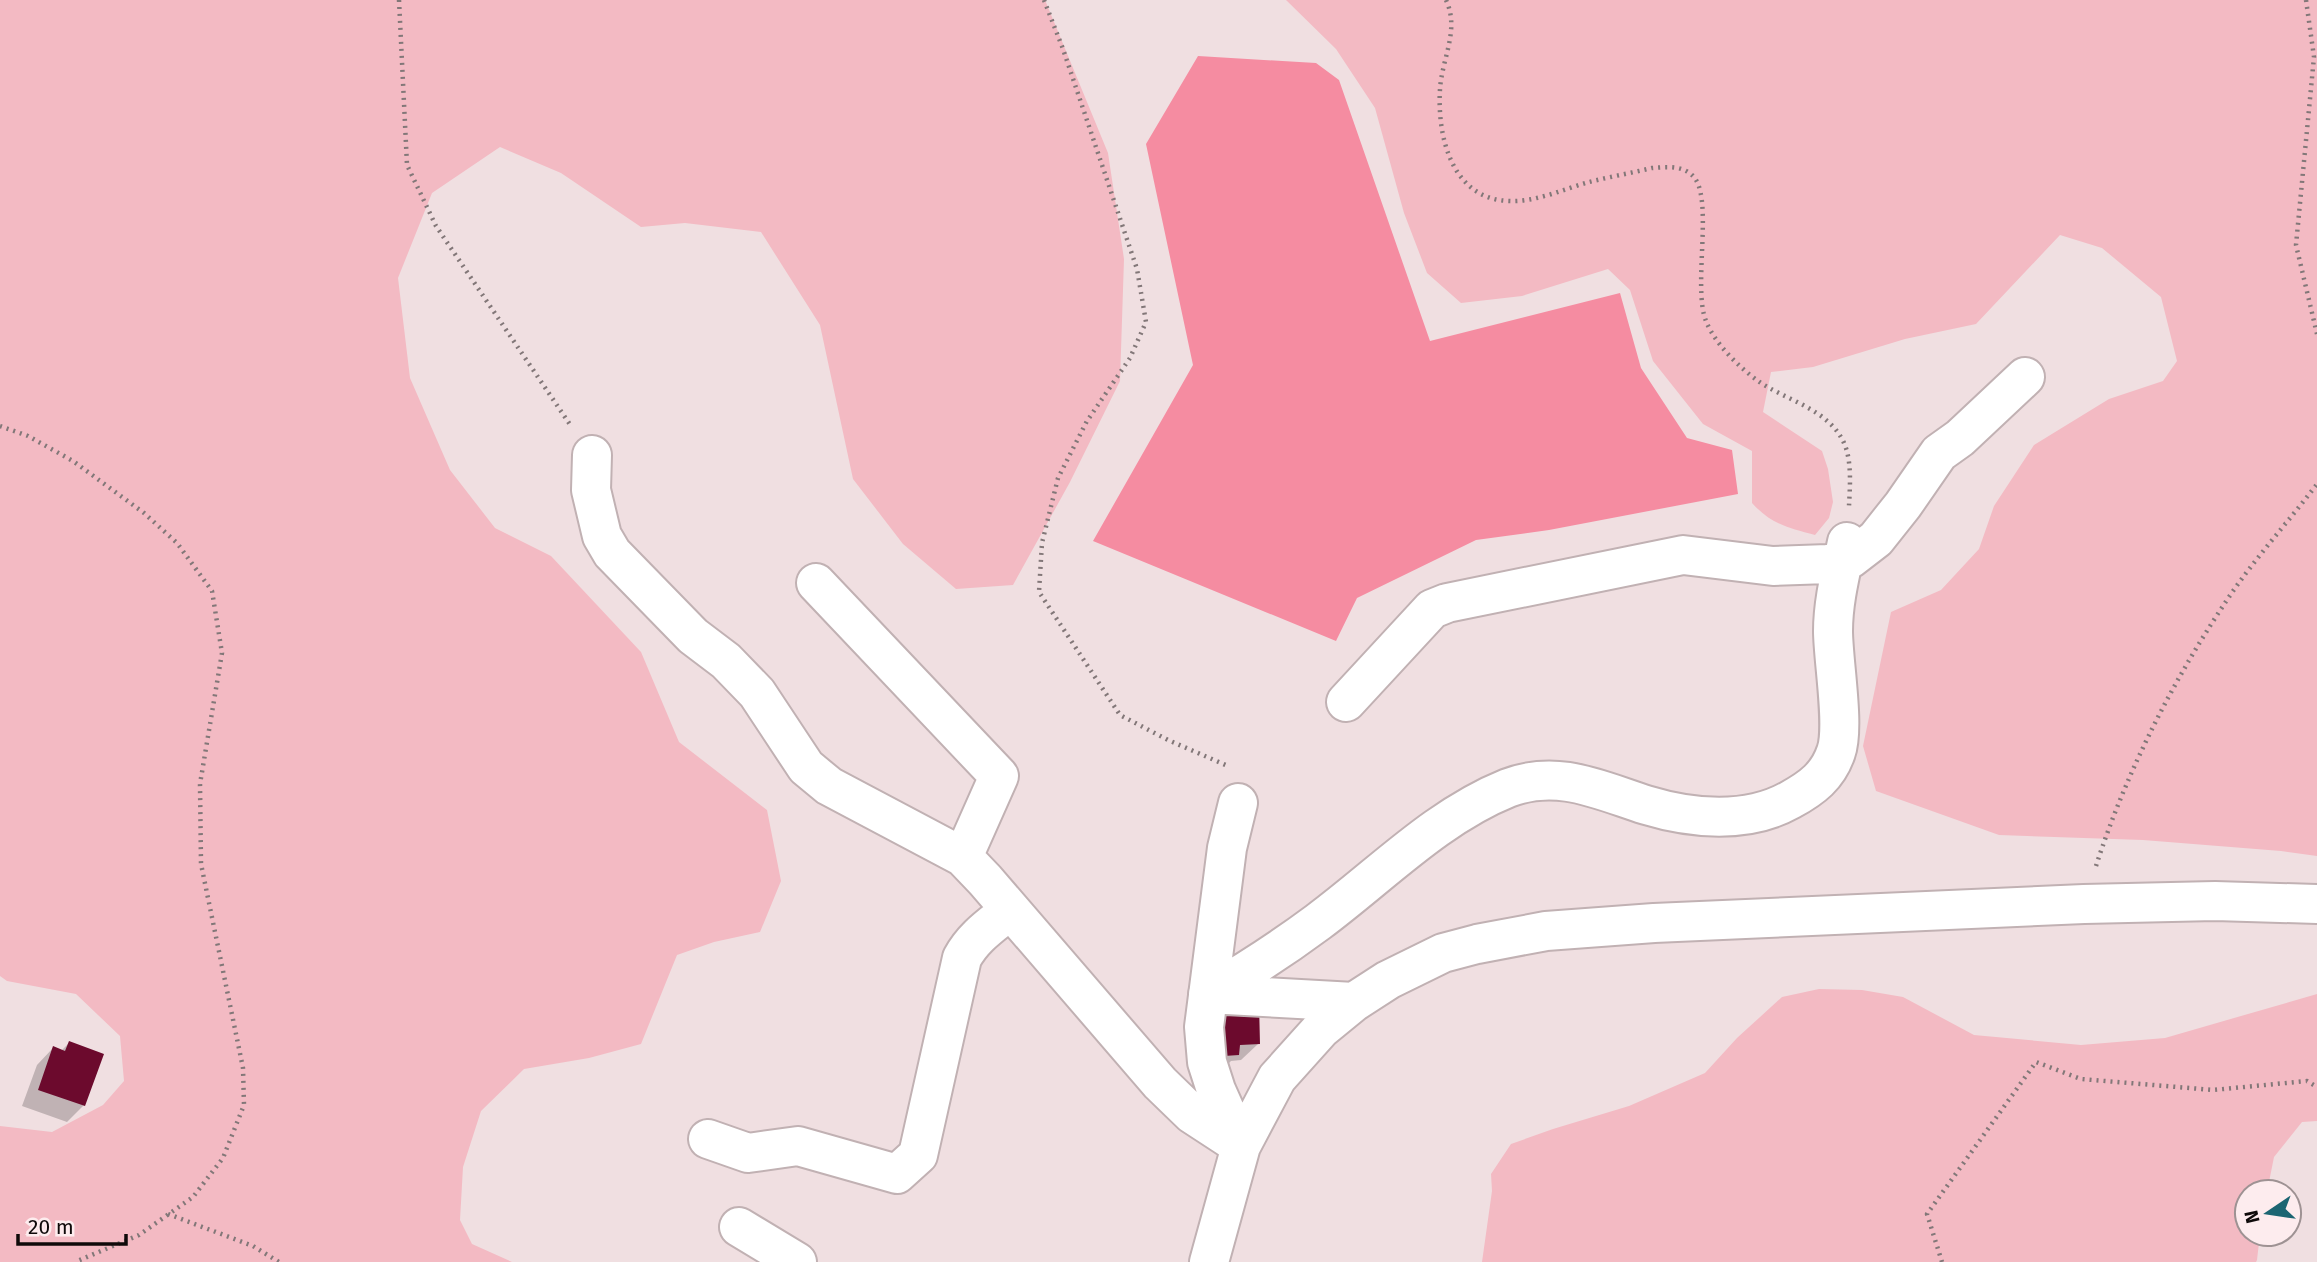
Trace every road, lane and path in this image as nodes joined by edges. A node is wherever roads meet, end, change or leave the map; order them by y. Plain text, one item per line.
1 (399, 0) edge
2 (1044, 0) edge
3 (1446, 0) edge
4 (2306, 0) edge
5 (2317, 334) edge
6 (2025, 377) dead end
7 (0, 426) edge
8 (592, 455) joint
9 (2317, 484) edge
10 (1845, 552) junction
11 (817, 583) dead end
12 (1346, 702) dead end
13 (1238, 803) joint
14 (963, 857) junction
15 (2084, 904) junction
16 (2317, 904) edge
17 (1010, 910) junction
18 (1208, 994) junction
19 (1354, 1002) junction
20 (2317, 1087) edge
21 (708, 1139) dead end
22 (1241, 1146) junction
23 (168, 1214) junction
24 (739, 1227) dead end
25 (75, 1262) edge
26 (279, 1262) edge
27 (797, 1262) edge
28 (1209, 1262) edge
29 (1942, 1262) edge

1 - 8 path
2 - 13 path
3 - 10 path
4 - 5 path
6 - 10 street
7 - 23 path
8 - 14 street
9 - 15 path
10 - 12 street
10 - 18 street
11 - 14 street
13 - 18 street
14 - 17 street
15 - 16 street
15 - 19 street
17 - 21 street
17 - 22 street
18 - 19 street
18 - 22 street
19 - 22 street
20 - 29 path
22 - 28 street
23 - 25 path
23 - 26 path
24 - 27 street

